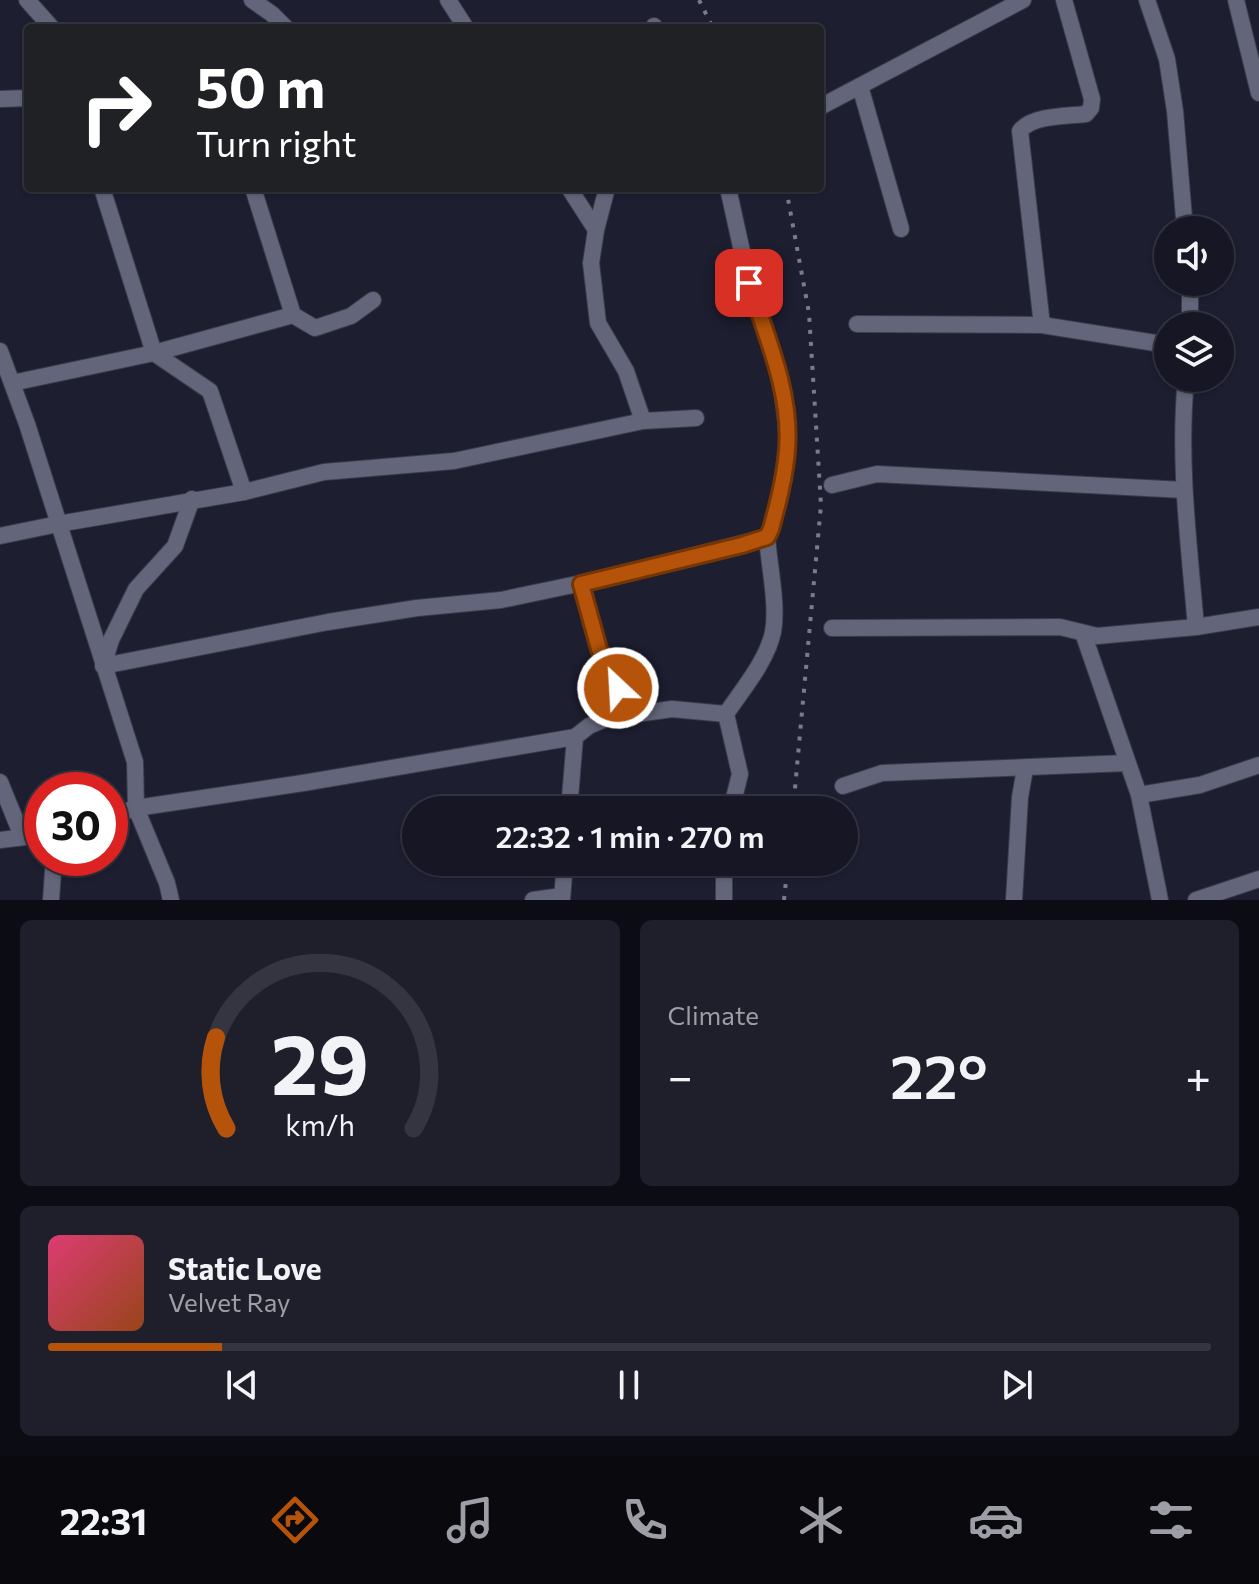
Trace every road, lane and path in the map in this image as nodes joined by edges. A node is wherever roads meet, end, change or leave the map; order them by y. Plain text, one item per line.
1 (27, 0) edge
2 (252, 0) edge
3 (448, 0) edge
4 (1023, 0) edge
5 (1064, 0) edge
6 (1147, 0) edge
7 (1236, 0) edge
8 (48, 24) edge
9 (282, 24) edge
10 (463, 24) edge
11 (860, 86) junction
12 (1259, 93) edge
13 (24, 98) edge
14 (0, 99) edge
15 (824, 105) edge
16 (103, 192) edge
17 (254, 192) edge
18 (572, 192) edge
19 (606, 192) edge
20 (729, 192) edge
21 (1184, 216) edge
22 (901, 229) dead end
23 (596, 230) junction
24 (373, 300) dead end
25 (293, 315) junction
26 (857, 324) dead end
27 (1042, 325) junction
28 (1154, 343) edge
29 (0, 351) edge
30 (154, 353) junction
31 (12, 383) junction
32 (1185, 392) edge
33 (696, 418) dead end
34 (643, 421) junction
35 (832, 485) dead end
36 (1184, 490) junction
37 (244, 492) junction
38 (192, 499) junction
39 (58, 524) junction
40 (0, 536) edge
41 (767, 537) junction
42 (581, 584) junction
43 (1259, 617) edge
44 (1196, 627) junction
45 (832, 628) dead end
46 (1090, 639) junction
47 (103, 666) junction
48 (726, 714) junction
49 (608, 718) junction
50 (575, 737) junction
51 (1127, 763) junction
52 (1259, 765) edge
53 (1025, 769) junction
54 (0, 782) edge
55 (843, 786) dead end
56 (1139, 795) junction
57 (570, 796) edge
58 (734, 796) edge
59 (136, 808) junction
60 (128, 810) edge
61 (22, 836) joint
62 (0, 840) edge
63 (53, 876) edge
64 (564, 876) edge
65 (724, 876) edge
66 (1259, 879) edge
67 (562, 898) edge
68 (51, 900) edge
69 (171, 900) edge
70 (533, 900) edge
71 (724, 900) edge
72 (1014, 900) edge
73 (1160, 900) edge
74 (1196, 900) edge

1 - 8 street
2 - 9 street
3 - 10 street
4 - 11 street
5 - 27 street
6 - 21 street
7 - 12 street
11 - 15 street
11 - 22 street
13 - 14 street
16 - 30 street
17 - 25 street
18 - 23 street
19 - 23 street
20 - 41 street
23 - 34 street
24 - 25 street
25 - 30 street
26 - 27 street
27 - 28 street
29 - 31 street
30 - 31 street
30 - 37 street
31 - 39 street
32 - 36 street
33 - 34 street
34 - 37 street
35 - 36 street
36 - 44 street
37 - 38 street
38 - 39 street
38 - 47 street
39 - 40 street
39 - 47 street
41 - 42 street
41 - 48 street
42 - 47 street
42 - 49 street
43 - 44 street
44 - 46 street
45 - 46 street
46 - 51 street
47 - 59 street
48 - 49 street
48 - 58 street
49 - 50 street
50 - 57 street
50 - 59 street
51 - 53 street
51 - 56 street
52 - 56 street
53 - 55 street
53 - 72 street
54 - 61 street
56 - 73 street
59 - 60 street
59 - 69 street
61 - 62 street
63 - 68 street
64 - 67 street
65 - 71 street
66 - 74 street
67 - 70 street

